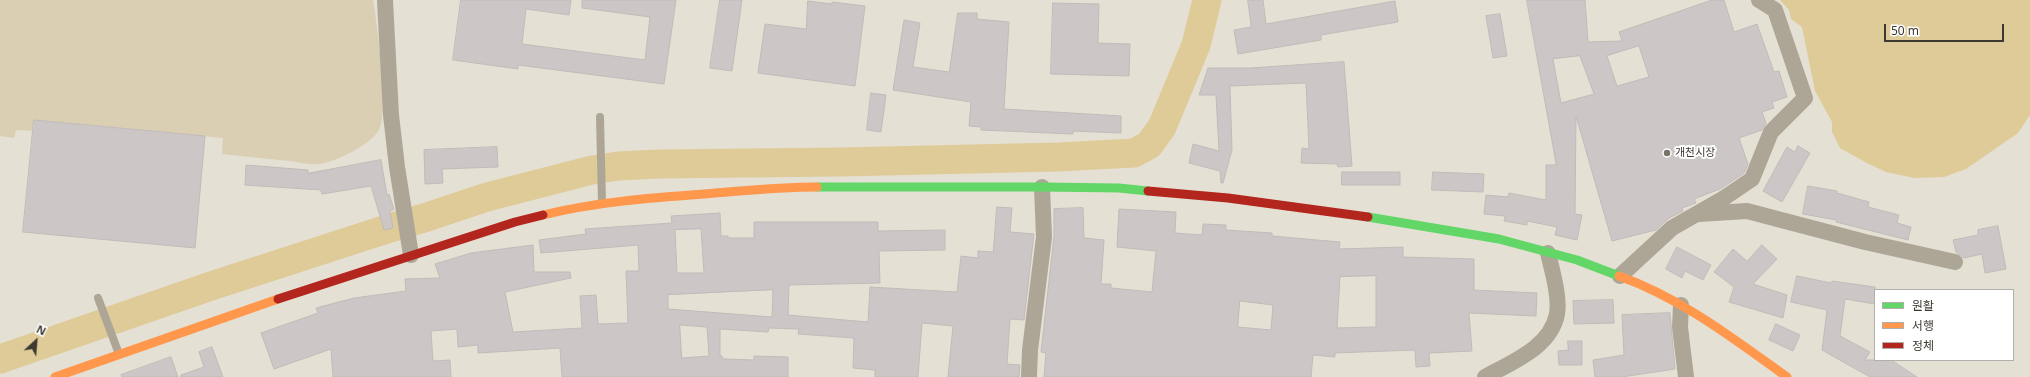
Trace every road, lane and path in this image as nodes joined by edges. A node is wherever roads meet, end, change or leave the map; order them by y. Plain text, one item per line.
1 (385, 0) edge
2 (1759, 0) edge
3 (600, 117) dead end
4 (1042, 187) junction
5 (602, 203) junction
6 (1695, 214) junction
7 (1548, 253) junction
8 (411, 255) junction
9 (1955, 262) dead end
10 (1620, 276) junction
11 (98, 298) dead end
12 (1681, 305) junction
13 (120, 354) junction
14 (55, 377) edge
15 (1029, 377) edge
16 (1486, 377) edge
17 (1686, 377) edge
18 (1787, 377) edge

1 - 8 street
2 - 6 street
3 - 5 lane
4 - 5 street
4 - 7 street
4 - 15 street
5 - 8 street
6 - 9 street
6 - 10 street
7 - 10 street
7 - 16 street
8 - 13 street
10 - 12 street
11 - 13 lane
12 - 17 street
12 - 18 street
13 - 14 street

